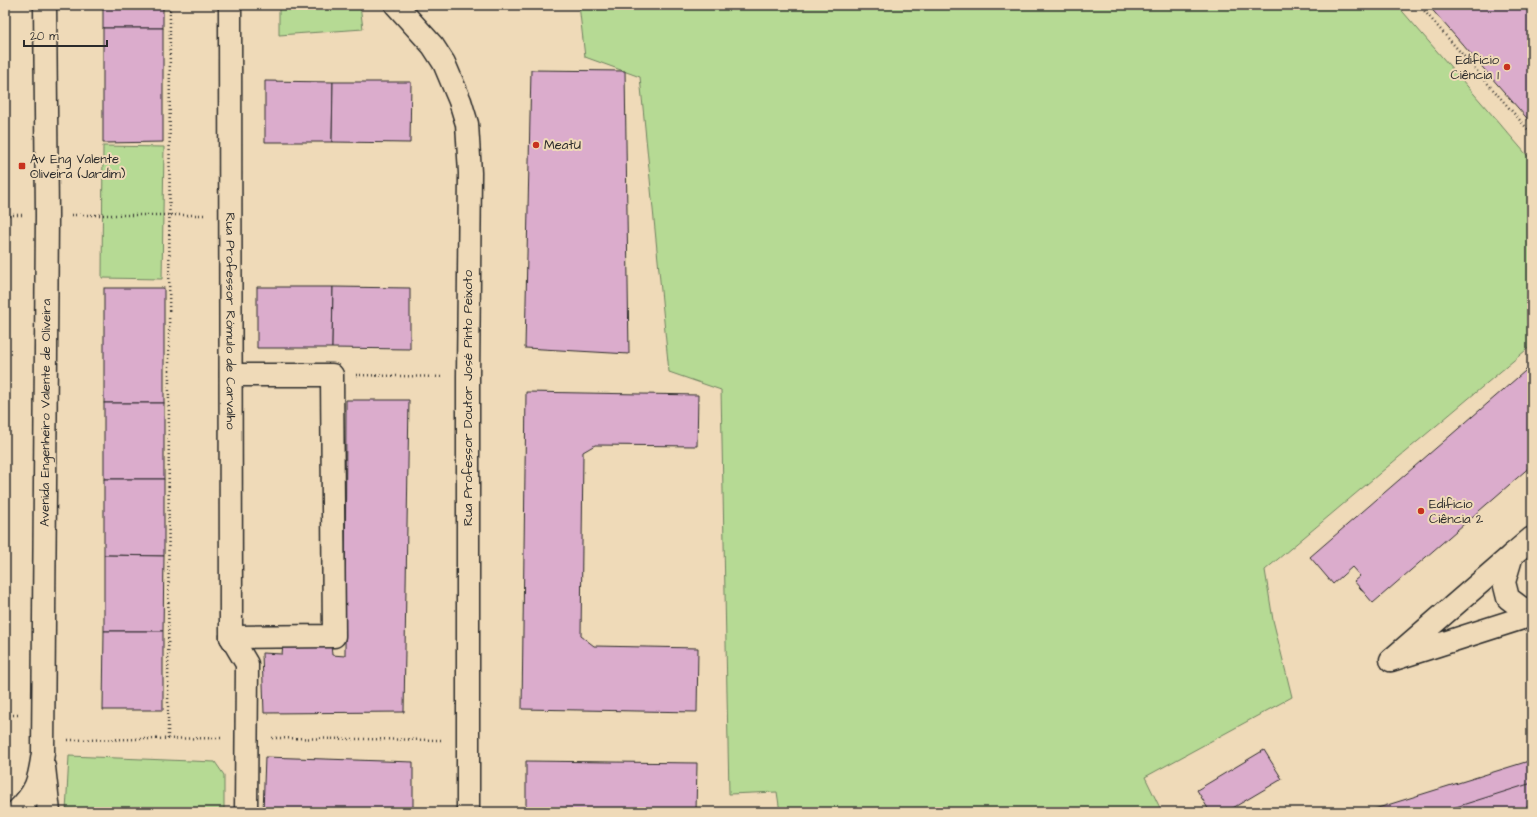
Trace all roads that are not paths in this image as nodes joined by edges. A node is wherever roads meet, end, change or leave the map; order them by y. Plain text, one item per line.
1 (45, 5) edge
2 (230, 5) edge
3 (396, 5) edge
4 (231, 375) junction
5 (1532, 538) edge
6 (1512, 555) junction
7 (1532, 614) edge
8 (231, 637) junction
9 (43, 753) junction
10 (16, 812) edge
11 (49, 812) edge
12 (246, 812) edge
13 (468, 812) edge

1 - 9 street, Avenida Engenheiro Valente de Oliveira
2 - 4 street, Rua Professor Rómulo de Carvalho
3 - 13 street, Rua Professor Doutor José Pinto Peixoto
4 - 8 street, Rua Professor Rómulo de Carvalho
4 - 8 street
5 - 6 street
6 - 7 street
6 - 7 street
8 - 12 street
9 - 10 street, Avenida Engenheiro Valente de Oliveira
9 - 11 street

